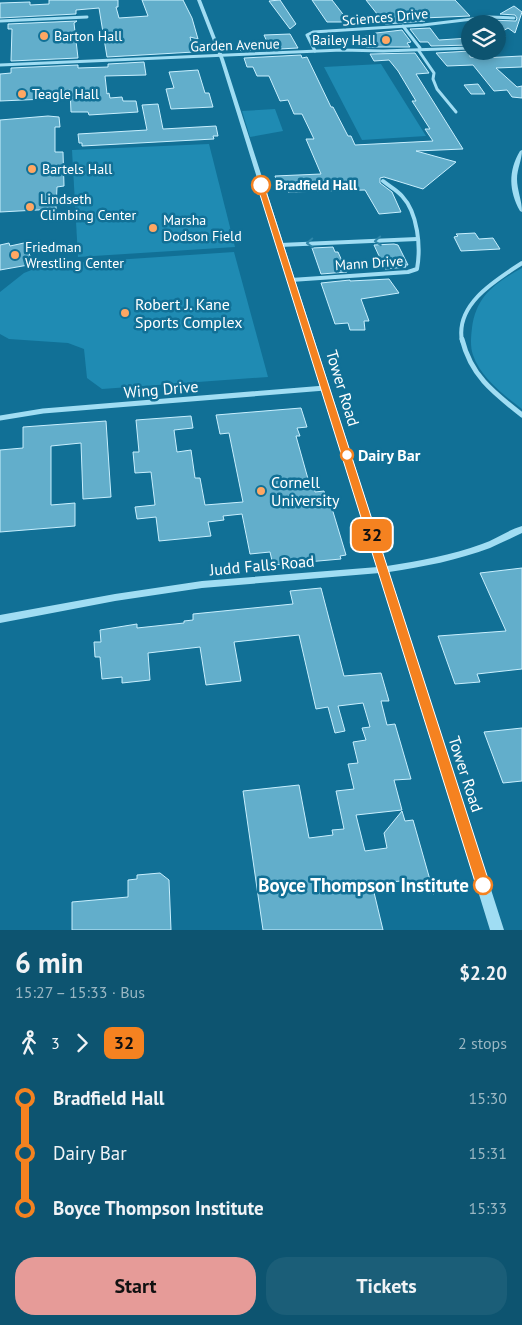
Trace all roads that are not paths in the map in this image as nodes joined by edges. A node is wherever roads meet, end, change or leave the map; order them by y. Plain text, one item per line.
1 (199, 0) edge
2 (87, 17) dead end
3 (506, 18) edge
4 (514, 18) dead end
5 (461, 20) edge
6 (0, 21) edge
7 (403, 26) junction
8 (461, 48) edge
9 (420, 50) junction
10 (315, 51) junction
11 (221, 56) junction
12 (0, 65) edge
13 (456, 112) dead end
14 (522, 152) edge
15 (383, 181) dead end
16 (522, 210) edge
17 (416, 239) junction
18 (280, 245) junction
19 (522, 263) edge
20 (291, 280) junction
21 (325, 388) junction
22 (522, 416) edge
23 (0, 418) edge
24 (522, 529) edge
25 (383, 569) junction
26 (0, 619) edge
27 (497, 930) edge

1 - 11 street, Tower Road
2 - 6 street
3 - 4 street, Sciences Drive
5 - 7 street, Sciences Drive
7 - 9 street
7 - 10 street, Sciences Drive
8 - 9 street, Garden Avenue
9 - 10 street, Garden Avenue
9 - 13 street
10 - 11 street, Garden Avenue
11 - 12 street, Garden Avenue
11 - 18 street, Tower Road
14 - 16 street
15 - 17 street, Mann Drive
17 -> 18 street, Mann Drive
17 - 20 street, Mann Drive
18 - 20 street, Tower Road
19 - 22 street
20 - 21 street, Tower Road
21 - 23 street, Wing Drive
21 - 25 street, Tower Road
24 - 25 street, Judd Falls Road
25 - 26 street, Judd Falls Road
25 - 27 street, Tower Road

